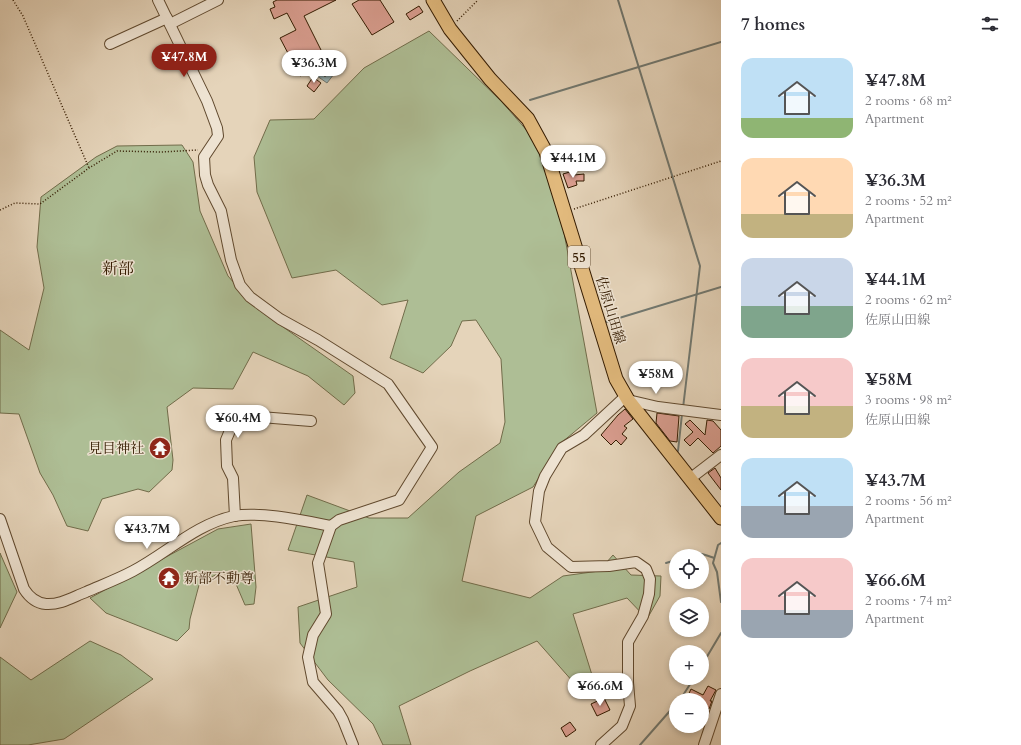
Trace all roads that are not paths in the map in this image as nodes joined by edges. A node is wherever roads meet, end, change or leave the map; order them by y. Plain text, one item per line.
1 (158, 0) edge
2 (218, 0) edge
3 (433, 0) edge
4 (168, 21) junction
5 (110, 44) dead end
6 (627, 398) junction
7 (721, 415) edge
8 (311, 421) dead end
9 (721, 455) edge
10 (691, 478) junction
11 (235, 516) junction
12 (721, 518) edge
13 (0, 519) edge
14 (331, 526) junction
15 (721, 694) edge
16 (353, 745) edge
17 (601, 745) edge
18 (704, 745) edge

1 - 4 street
2 - 4 street
3 - 6 main road, 佐原山田線 / 55
4 - 5 street
4 - 14 street
6 - 7 street
6 - 10 main road, 佐原山田線 / 55
6 - 17 street
8 - 11 street
9 - 10 street
10 - 12 main road, 佐原山田線 / 55
11 - 13 street
11 - 14 street
14 - 16 street
15 - 18 street

